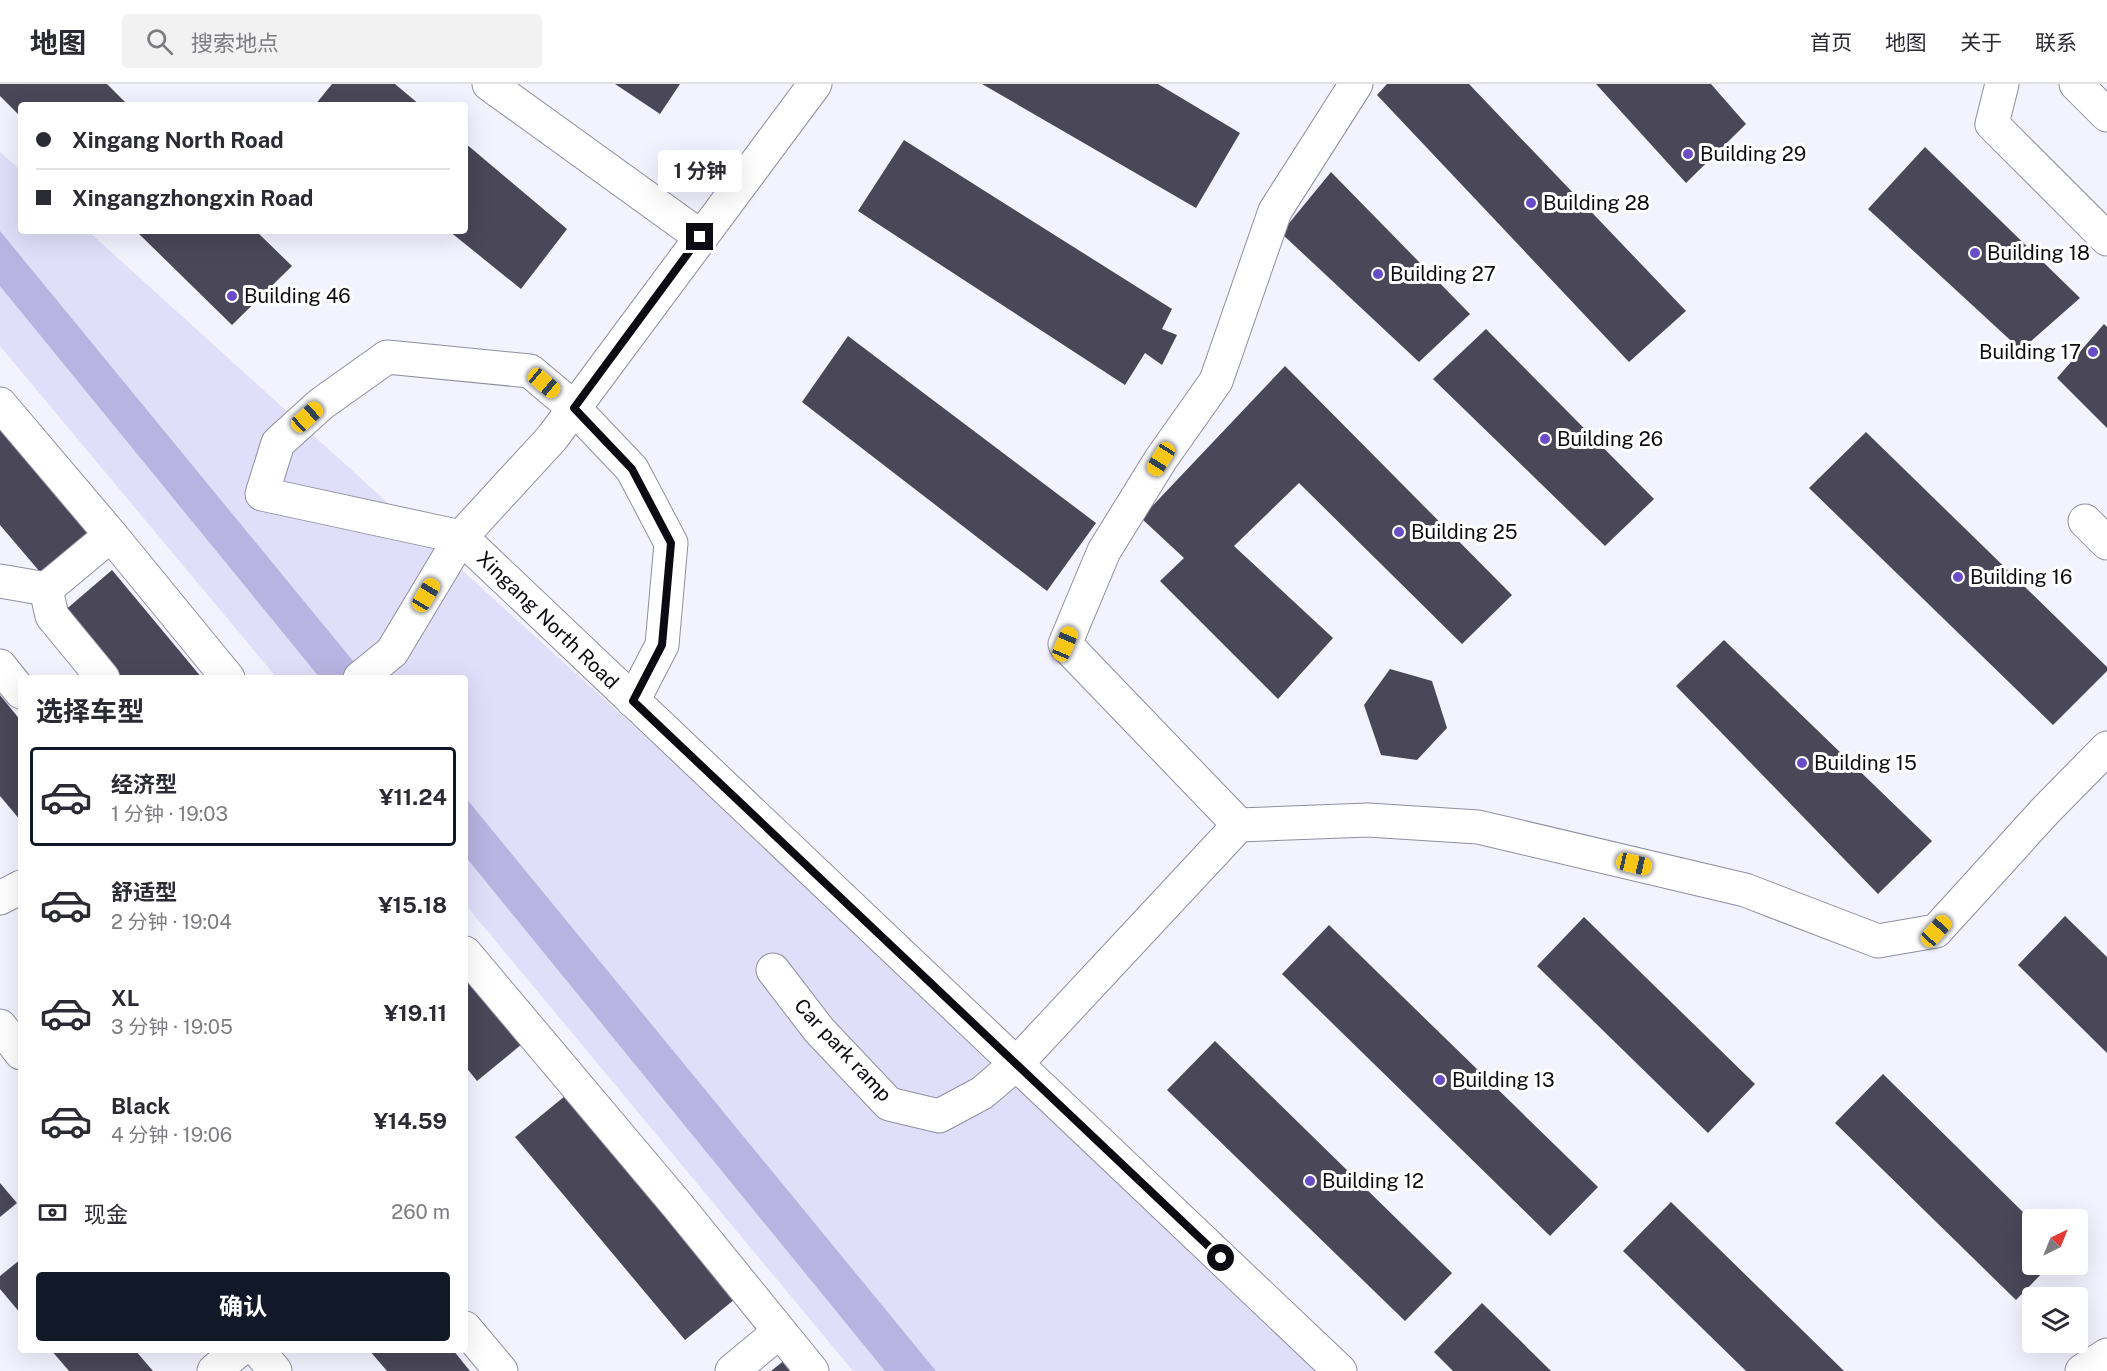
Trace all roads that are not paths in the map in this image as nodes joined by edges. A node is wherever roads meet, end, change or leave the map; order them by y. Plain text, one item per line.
1 (489, 84) edge
2 (815, 84) edge
3 (1356, 84) edge
4 (2002, 84) edge
5 (2076, 84) edge
6 (2107, 115) edge
7 (700, 237) junction
8 (2107, 239) edge
9 (0, 404) edge
10 (574, 408) junction
11 (111, 535) junction
12 (461, 537) junction
13 (0, 581) edge
14 (46, 589) junction
15 (0, 666) edge
16 (101, 675) edge
17 (226, 675) edge
18 (364, 675) edge
19 (18, 688) edge
20 (633, 701) junction
21 (2107, 748) edge
22 (1239, 825) junction
23 (468, 957) edge
24 (773, 970) dead end
25 (0, 1026) edge
26 (18, 1049) edge
27 (1016, 1064) junction
28 (468, 1332) edge
29 (779, 1332) junction
30 (235, 1353) edge
31 (260, 1353) edge
32 (2107, 1355) edge
33 (214, 1371) edge
34 (275, 1371) edge
35 (501, 1371) edge
36 (732, 1371) edge
37 (812, 1371) edge
38 (1340, 1371) edge
39 (2082, 1371) edge

1 - 7 street
2 - 7 street
3 - 22 street
4 - 8 street
5 - 6 street
7 - 10 street
9 - 11 street
10 - 12 street
10 - 12 street
10 - 20 street
11 - 14 street
11 - 17 street
12 - 18 street
12 - 20 street, Xingang North Road
13 - 14 street
14 - 16 street
15 - 19 street
20 - 27 street, Xingang North Road
21 - 22 street
22 - 27 street, Car park ramp
23 - 29 street
24 - 27 street, Car park ramp
25 - 26 street
27 - 38 street, Xingang North Road
28 - 35 street
29 - 36 street
29 - 37 street
30 - 33 street
31 - 34 street
32 - 39 street

